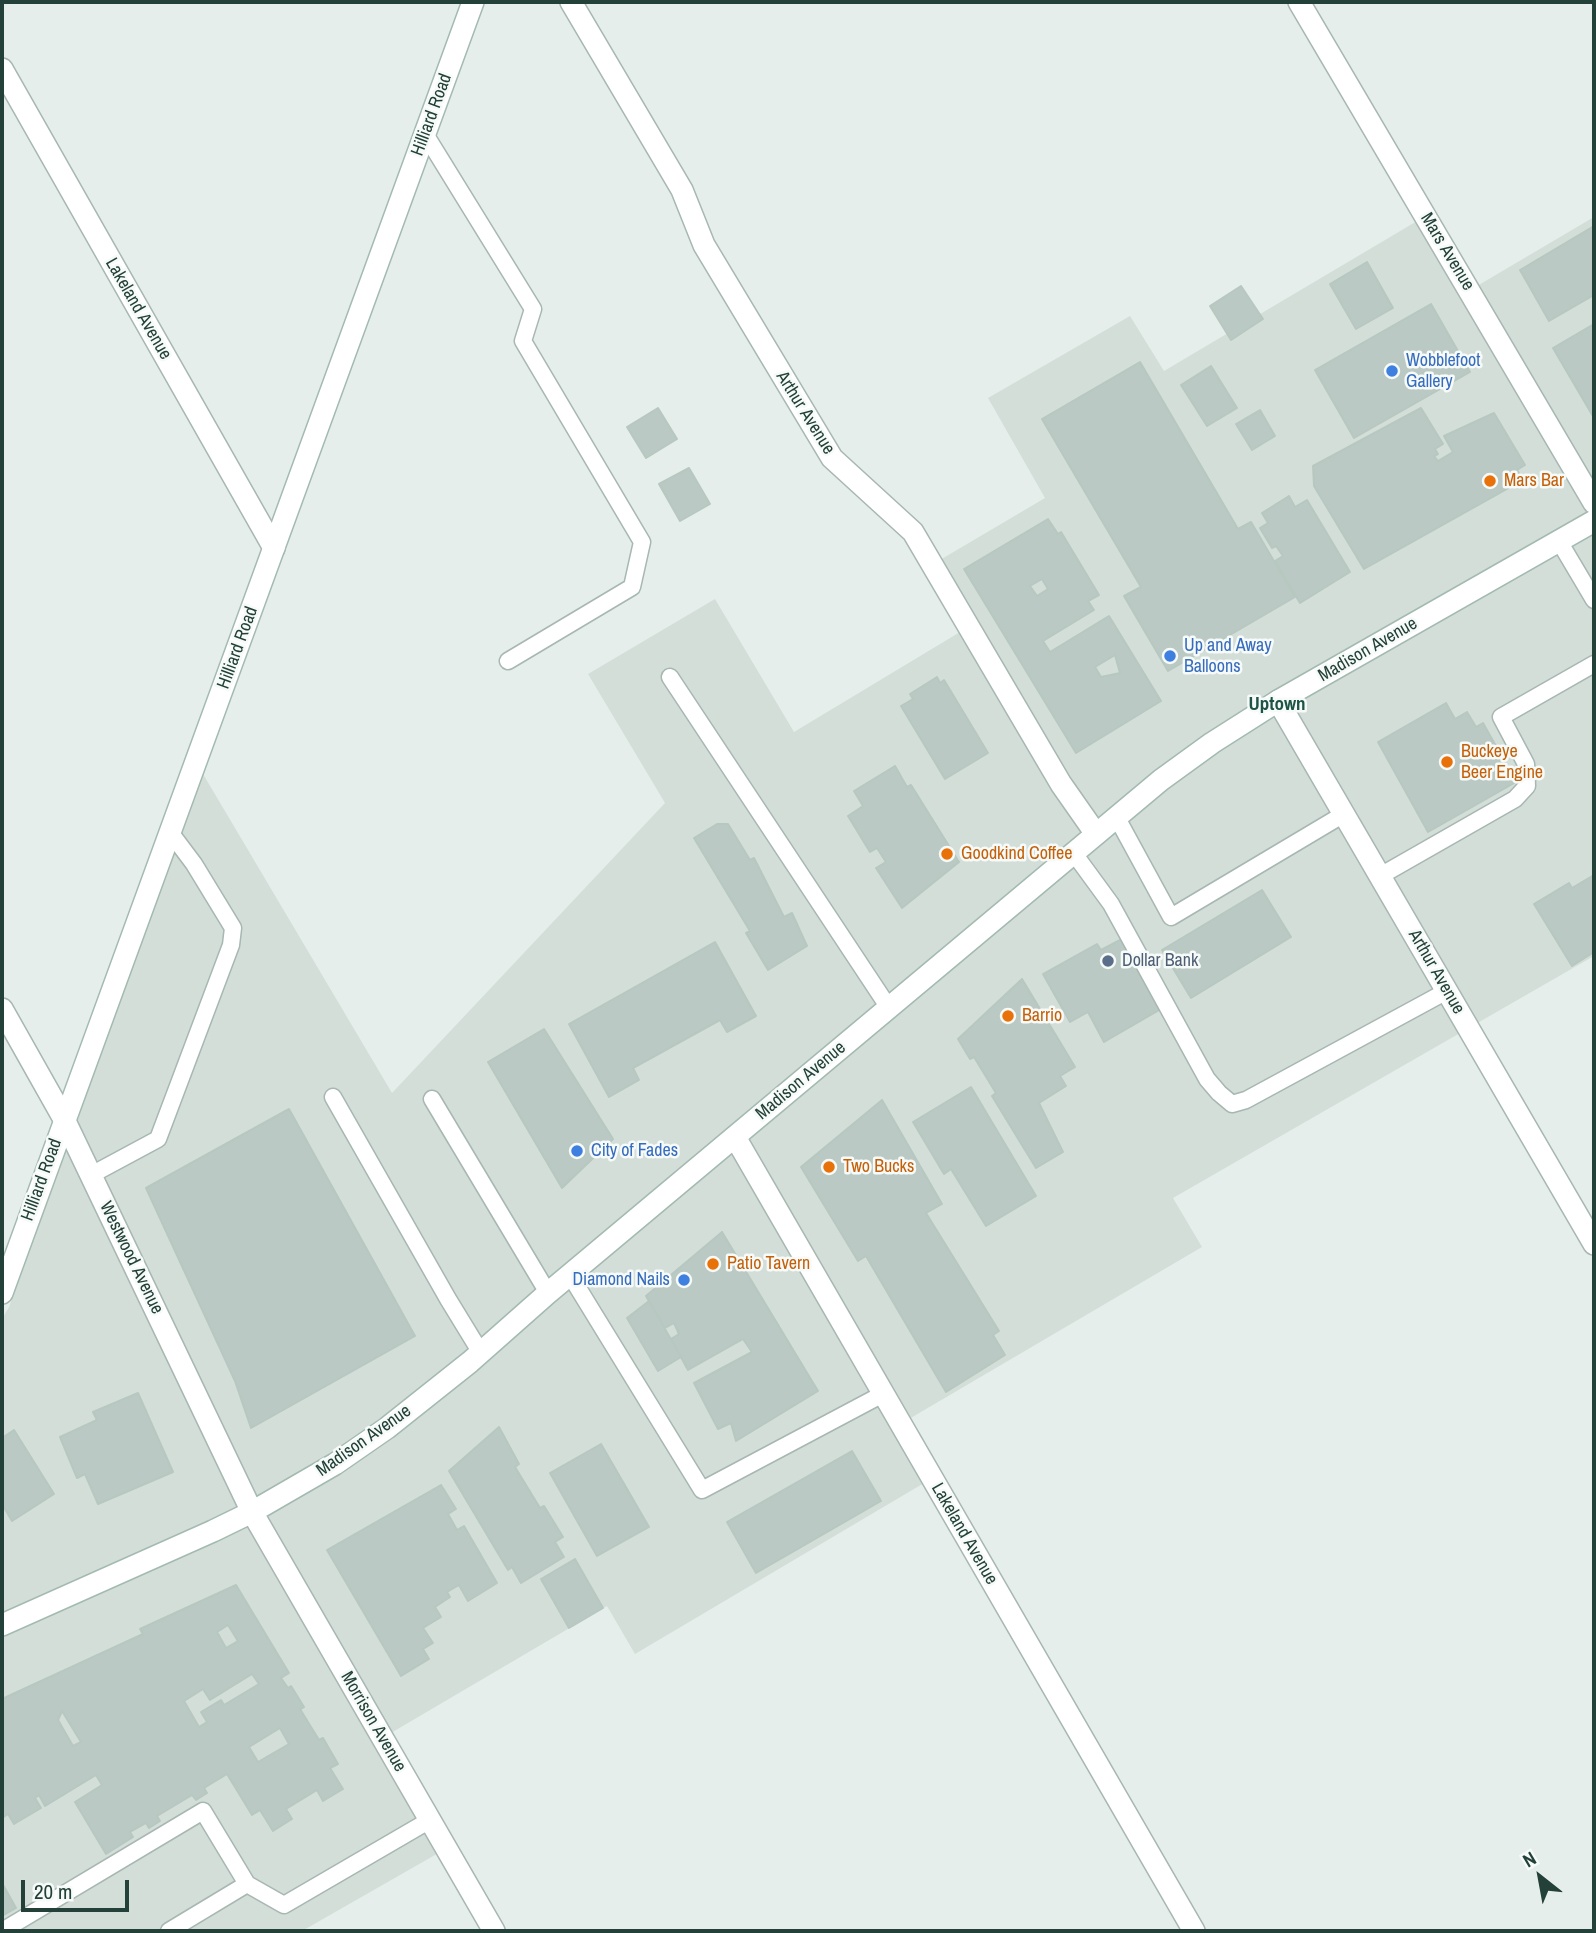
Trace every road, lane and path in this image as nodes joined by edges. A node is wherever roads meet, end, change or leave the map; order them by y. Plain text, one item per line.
1 (473, 2) edge
2 (571, 2) edge
3 (1299, 2) edge
4 (2, 69) edge
5 (425, 134) junction
6 (1594, 503) edge
7 (1594, 521) edge
8 (1559, 541) junction
9 (274, 548) junction
10 (1594, 600) edge
11 (508, 661) dead end
12 (1594, 664) edge
13 (670, 677) dead end
14 (1278, 701) junction
15 (1344, 814) junction
16 (1116, 816) junction
17 (170, 832) junction
18 (1096, 834) junction
19 (1073, 852) junction
20 (1381, 876) junction
21 (1447, 991) junction
22 (889, 1008) junction
23 (2, 1009) edge
24 (333, 1097) dead end
25 (432, 1098) dead end
26 (64, 1119) junction
27 (735, 1137) junction
28 (91, 1175) junction
29 (1594, 1244) edge
30 (570, 1275) junction
31 (2, 1293) edge
32 (548, 1293) junction
33 (481, 1353) junction
34 (883, 1394) junction
35 (252, 1512) junction
36 (2, 1625) edge
37 (430, 1820) junction
38 (247, 1884) junction
39 (2, 1931) edge
40 (169, 1931) edge
41 (494, 1931) edge
42 (1194, 1931) edge

1 - 5 street, Hilliard Road
2 - 18 street, Arthur Avenue
3 - 6 street, Mars Avenue
4 - 9 street, Lakeland Avenue
5 - 9 street, Hilliard Road
5 - 11 lane
7 - 8 street, Madison Avenue
8 - 10 lane
8 - 14 street, Madison Avenue
9 - 17 street, Hilliard Road
12 - 20 lane
13 - 22 lane
14 - 15 street, Arthur Avenue
14 - 16 street, Madison Avenue
15 - 16 lane
15 - 20 street, Arthur Avenue
16 - 18 street, Madison Avenue
17 - 26 street, Hilliard Road
17 - 28 lane
18 - 19 street, Madison Avenue
19 - 21 lane
19 - 22 street, Madison Avenue
20 - 21 street, Arthur Avenue
21 - 29 street, Arthur Avenue
22 - 27 street, Madison Avenue
23 - 26 street, Westwood Avenue
24 - 33 lane
25 - 32 lane
26 - 28 street, Westwood Avenue
26 - 31 street, Hilliard Road
27 - 30 street, Madison Avenue
27 - 34 street, Lakeland Avenue
28 - 35 street, Westwood Avenue
30 - 32 street, Madison Avenue
30 - 34 lane
32 - 33 street, Madison Avenue
33 - 35 street, Madison Avenue
34 - 42 street, Lakeland Avenue
35 - 36 street, Madison Avenue
35 - 37 street, Morrison Avenue
37 - 38 lane
37 - 41 street, Morrison Avenue
38 - 39 lane
38 - 40 lane

